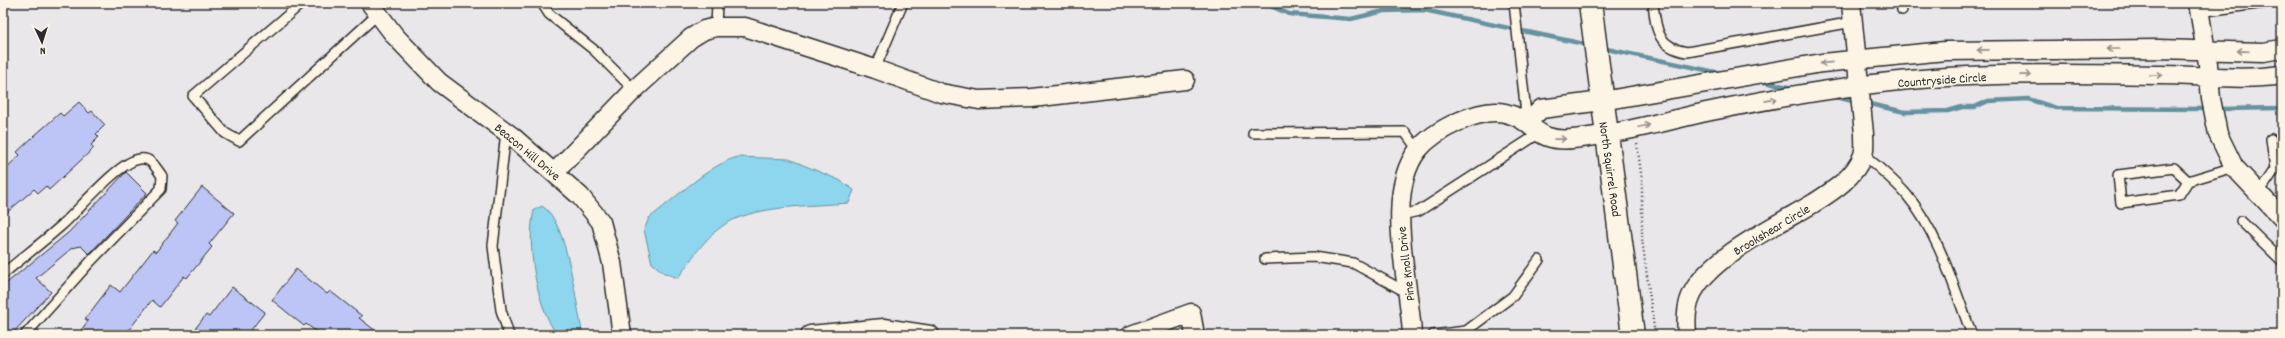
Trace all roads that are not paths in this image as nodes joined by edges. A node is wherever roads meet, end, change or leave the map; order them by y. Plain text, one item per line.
1 (302, 3) edge
2 (542, 3) edge
3 (717, 3) edge
4 (903, 3) edge
5 (1514, 3) edge
6 (1590, 3) edge
7 (1653, 3) edge
8 (1851, 3) edge
9 (2265, 3) edge
10 (2199, 7) edge
11 (374, 9) edge
12 (1853, 22) junction
13 (716, 26) junction
14 (2282, 49) edge
15 (2207, 63) junction
16 (875, 69) junction
17 (1858, 72) junction
18 (2282, 75) edge
19 (1185, 80) dead end
20 (634, 90) junction
21 (1602, 101) junction
22 (1533, 128) junction
23 (506, 132) junction
24 (1253, 133) dead end
25 (1606, 135) junction
26 (2271, 139) dead end
27 (1418, 150) junction
28 (1863, 154) junction
29 (2234, 167) junction
30 (554, 173) junction
31 (2188, 181) junction
32 (2258, 194) junction
33 (1401, 215) junction
34 (2282, 218) edge
35 (2241, 221) dead end
36 (1265, 259) dead end
37 (1539, 260) dead end
38 (2282, 261) edge
39 (3, 274) edge
40 (1408, 293) junction
41 (25, 335) edge
42 (509, 335) edge
43 (622, 335) edge
44 (810, 335) edge
45 (930, 335) edge
46 (1131, 335) edge
47 (1195, 335) edge
48 (1412, 335) edge
49 (1433, 335) edge
50 (1633, 335) edge
51 (1687, 335) edge
52 (1972, 335) edge

1 - 11 lane
2 - 20 lane
3 - 13 lane
4 - 16 lane
5 - 22 lane
6 - 21 street, North Squirrel Road
7 - 12 lane
8 - 12 street
9 - 10 lane
10 - 15 street
11 - 23 street, Beacon Hill Drive
12 - 17 street
13 - 16 street
13 - 20 street
14 -> 15 street, Countryside Circle
17 -> 15 street, Countryside Circle
15 -> 17 street, Countryside Circle
15 - 18 street, Countryside Circle
15 - 29 street
16 - 19 street
17 -> 21 street, Countryside Circle
25 -> 17 street, Countryside Circle
17 - 28 street, Brookshear Circle
20 - 30 street
21 - 22 street
21 - 25 street, North Squirrel Road
22 -> 25 street, Pine Knoll Drive
22 - 27 street, Pine Knoll Drive
22 - 33 lane
23 - 30 street, Beacon Hill Drive
23 - 42 lane
24 - 27 lane
25 - 50 street, North Squirrel Road
26 - 32 lane
27 - 33 street, Pine Knoll Drive
28 - 51 street, Brookshear Circle
28 - 52 lane
29 - 31 lane
29 - 32 street
30 - 43 street, Beacon Hill Drive
31 - 31 lane
32 - 34 street
33 - 40 street, Pine Knoll Drive
35 - 38 lane
36 - 40 lane
37 - 49 lane
39 - 41 lane
40 - 48 street, Pine Knoll Drive
44 - 45 street
46 - 47 street

